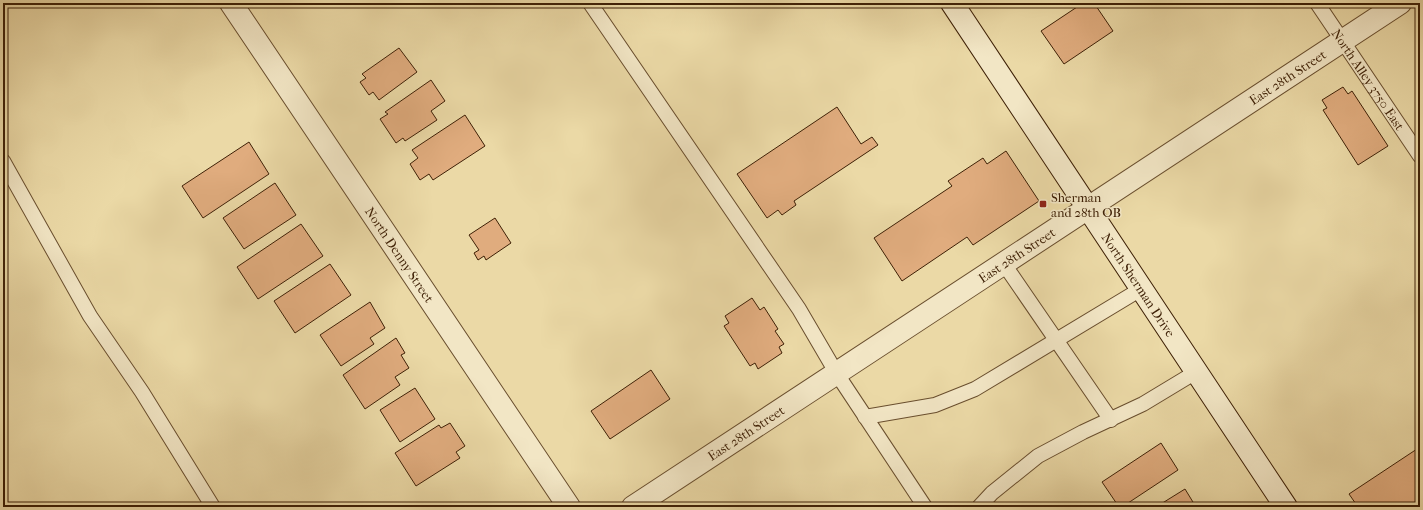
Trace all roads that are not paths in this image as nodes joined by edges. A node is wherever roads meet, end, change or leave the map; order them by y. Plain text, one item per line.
1 (231, 3) edge
2 (590, 3) edge
3 (952, 3) edge
4 (1317, 3) edge
5 (1400, 3) edge
6 (1343, 41) junction
7 (1420, 156) edge
8 (3, 161) edge
9 (1088, 210) junction
10 (1004, 264) junction
11 (1140, 289) junction
12 (1056, 341) junction
13 (1196, 372) junction
14 (837, 374) junction
15 (865, 417) junction
16 (1111, 420) junction
17 (213, 507) edge
18 (569, 507) edge
19 (633, 507) edge
20 (925, 507) edge
21 (979, 507) edge
22 (1286, 507) edge

1 - 18 street, North Denny Street
2 - 14 lane
3 - 9 street, North Sherman Drive
4 - 6 lane, North Alley 3750 East
5 - 6 street, East 28th Street
6 - 7 lane, North Alley 3750 East
6 - 9 street, East 28th Street
8 - 17 lane
9 - 10 street, East 28th Street
9 - 11 street, North Sherman Drive
10 - 12 lane
10 - 14 street, East 28th Street
11 - 12 lane
11 - 13 street, North Sherman Drive
12 - 15 lane
12 - 16 lane
13 - 16 lane
13 - 22 street, North Sherman Drive
14 - 15 lane
14 - 19 street, East 28th Street
15 - 20 lane
16 - 21 lane

